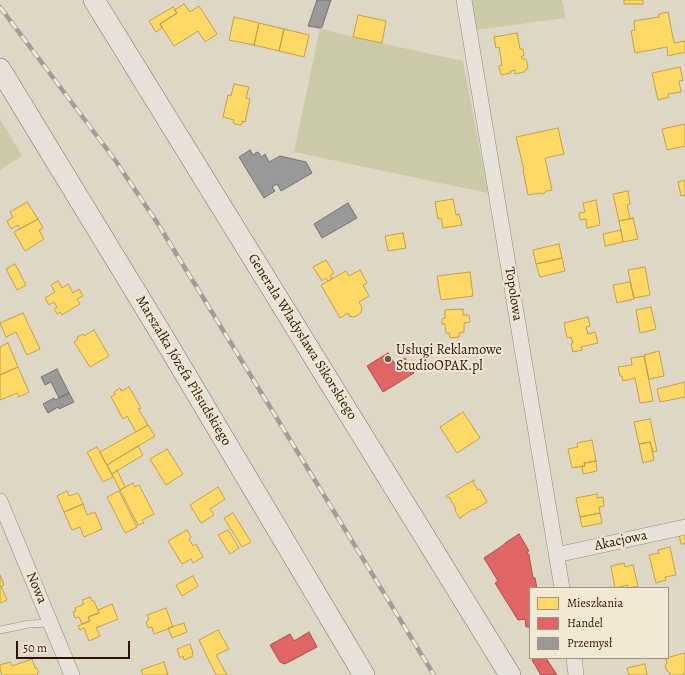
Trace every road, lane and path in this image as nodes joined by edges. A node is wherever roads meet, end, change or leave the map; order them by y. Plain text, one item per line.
1 (94, 0) edge
2 (464, 0) edge
3 (0, 69) edge
4 (0, 501) edge
5 (685, 527) edge
6 (556, 555) junction
7 (562, 587) edge
8 (51, 623) junction
9 (0, 630) edge
10 (574, 659) edge
11 (72, 675) edge
12 (364, 675) edge
13 (510, 675) edge
14 (576, 675) edge

1 - 13 main road, Generała Władysława Sikorskiego
2 - 6 street, Topolowa
3 - 12 main road, Marszałka Józefa Piłsudskiego
4 - 8 street, Nowa
5 - 6 street, Akacjowa
6 - 7 street, Topolowa
8 - 9 lane
8 - 11 street, Nowa
10 - 14 street

